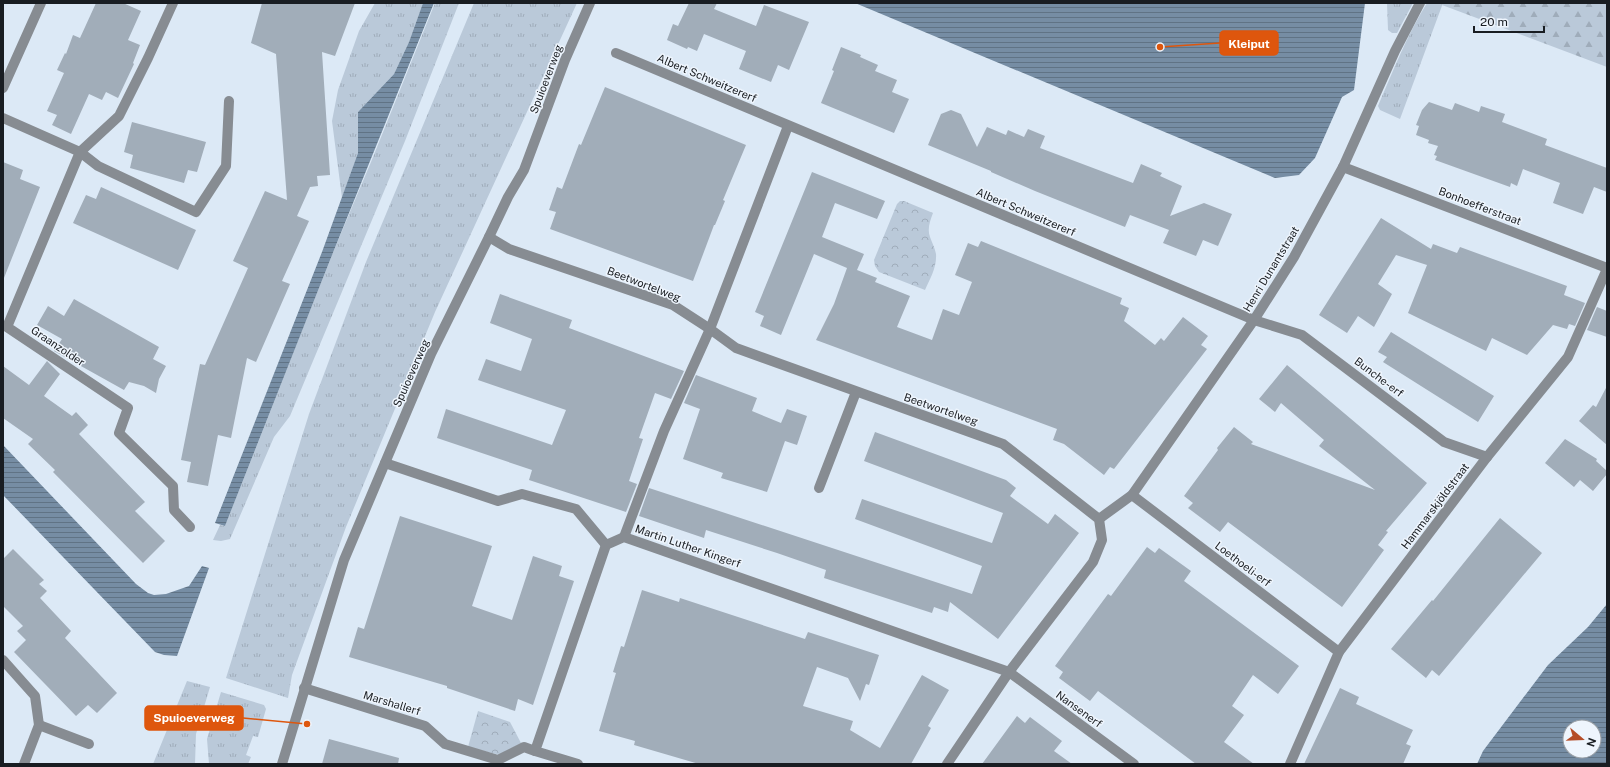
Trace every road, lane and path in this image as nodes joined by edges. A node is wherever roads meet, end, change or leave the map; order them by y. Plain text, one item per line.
1 (42, 3) edge
2 (173, 3) edge
3 (590, 3) edge
4 (1420, 3) edge
5 (616, 53) dead end
6 (3, 88) edge
7 (229, 101) dead end
8 (3, 118) edge
9 (788, 126) junction
10 (80, 152) junction
11 (1343, 167) junction
12 (489, 237) junction
13 (1607, 268) edge
14 (1254, 320) junction
15 (710, 329) junction
16 (856, 392) junction
17 (1487, 457) junction
18 (385, 463) junction
19 (819, 488) dead end
20 (1132, 495) junction
21 (1099, 519) junction
22 (190, 527) dead end
23 (624, 537) junction
24 (606, 545) junction
25 (1338, 652) junction
26 (3, 660) edge
27 (1009, 672) junction
28 (304, 688) junction
29 (39, 725) junction
30 (89, 744) dead end
31 (535, 751) junction
32 (24, 764) edge
33 (282, 764) edge
34 (578, 764) edge
35 (948, 764) edge
36 (1134, 764) edge
37 (1290, 764) edge

1 - 6 street
2 - 10 street, Graanzolder
3 - 12 street, Spuioeverweg
4 - 11 street, Henri Dunantstraat
5 - 9 street, Albert Schweitzererf
7 - 10 street
8 - 10 street
9 - 14 street, Albert Schweitzererf
9 - 15 street
10 - 22 street, Graanzolder
11 - 13 street, Bonhoefferstraat
11 - 14 street, Henri Dunantstraat
12 - 15 street, Beetwortelweg
12 - 18 street, Spuioeverweg
13 - 17 street, Hammarskjöldstraat
14 - 17 street, Bunche-erf
14 - 20 street, Henri Dunantstraat
15 - 16 street, Beetwortelweg
15 - 23 street
16 - 19 street
16 - 21 street, Beetwortelweg
17 - 25 street, Hammarskjöldstraat
18 - 24 street
18 - 28 street, Spuioeverweg
20 - 21 street, Henri Dunantstraat
20 - 25 street, Loethoeli-erf
21 - 27 street
23 - 24 street, Martin Luther Kingerf
23 - 27 street, Martin Luther Kingerf
24 - 31 street
25 - 37 street, Hammarskjöldstraat
26 - 29 street
27 - 35 street
27 - 36 street, Nansenerf
28 - 31 street, Marshallerf
28 - 33 street, Spuioeverweg
29 - 30 street
29 - 32 street
31 - 34 street

